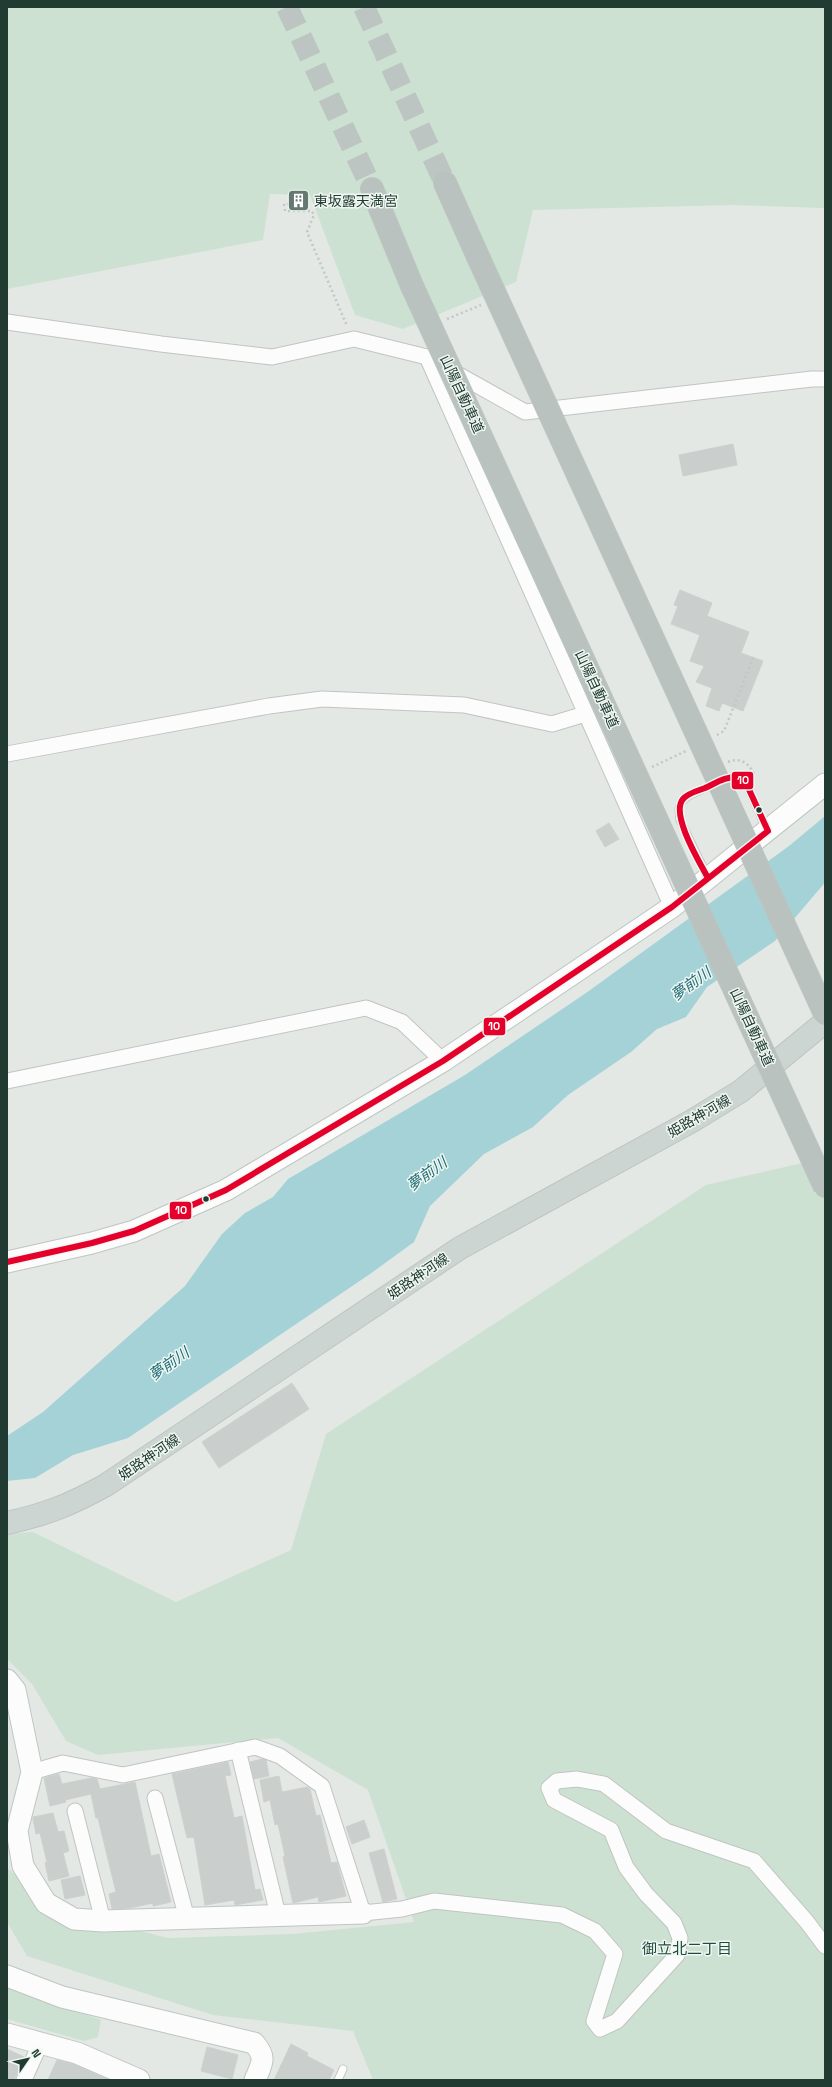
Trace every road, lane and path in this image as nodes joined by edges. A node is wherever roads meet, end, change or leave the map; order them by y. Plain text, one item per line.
1 (445, 183) tunnel mouth
2 (372, 189) tunnel mouth
3 (289, 204) dead end
4 (307, 232) dead end
5 (7, 322) edge
6 (427, 357) junction
7 (825, 379) edge
8 (585, 714) junction
9 (7, 754) edge
10 (725, 763) dead end
11 (756, 778) dead end
12 (825, 784) edge
13 (768, 831) junction
14 (708, 878) junction
15 (672, 907) junction
16 (825, 1014) edge
17 (825, 1022) edge
18 (442, 1061) junction
19 (7, 1081) edge
20 (825, 1187) edge
21 (7, 1262) edge
22 (7, 1522) edge
23 (7, 1680) edge
24 (238, 1750) junction
25 (32, 1772) junction
26 (156, 1798) dead end
27 (75, 1811) dead end
28 (363, 1913) junction
29 (278, 1915) junction
30 (187, 1919) junction
31 (103, 1921) junction
32 (825, 1946) edge
33 (7, 1976) edge
34 (7, 2034) edge
35 (40, 2044) junction
36 (344, 2069) dead end
37 (129, 2078) edge
38 (24, 2080) edge
39 (255, 2080) edge
40 (338, 2080) edge

1 - 16 highway, bridge
2 - 20 highway, 山陽自動車道, bridge
3 - 4 path
5 - 6 street
6 - 7 street
6 - 8 street
8 - 9 street
8 - 15 street
10 - 11 path
12 - 13 street
13 - 14 street
13 - 14 lane
14 - 15 street
15 - 18 street
17 - 22 main road, 姫路神河線
18 - 19 street
18 - 21 street
23 - 25 street
24 - 25 street
24 - 28 street
24 - 29 street
25 - 31 street
26 - 30 street
27 - 31 street
28 - 29 street
28 - 32 street
29 - 30 street
30 - 31 street
33 - 39 street
34 - 35 street
35 - 37 street
35 - 38 street
36 - 40 lane

